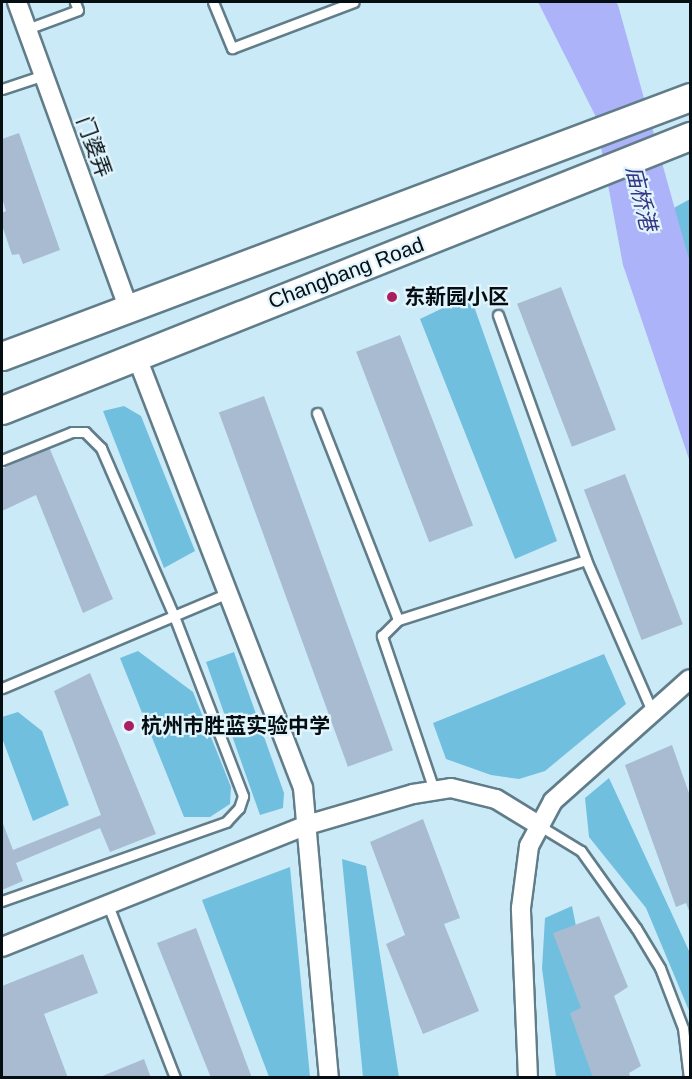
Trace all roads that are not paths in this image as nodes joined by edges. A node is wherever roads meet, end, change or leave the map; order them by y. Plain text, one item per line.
1 (17, 2) edge
2 (75, 2) edge
3 (213, 2) edge
4 (354, 2) edge
5 (27, 29) junction
6 (44, 75) junction
7 (2, 89) edge
8 (690, 97) edge
9 (690, 136) edge
10 (128, 307) junction
11 (498, 315) dead end
12 (136, 355) junction
13 (2, 356) edge
14 (2, 410) edge
15 (317, 413) dead end
16 (2, 460) edge
17 (586, 560) junction
18 (228, 593) junction
19 (174, 616) junction
20 (398, 620) junction
21 (690, 679) edge
22 (2, 688) edge
23 (652, 711) junction
24 (434, 790) junction
25 (307, 825) junction
26 (540, 826) junction
27 (2, 901) edge
28 (108, 905) junction
29 (2, 947) edge
30 (175, 1077) edge
31 (329, 1077) edge
32 (528, 1077) edge
33 (689, 1077) edge

1 - 5 street, 门婆弄
2 - 5 lane
3 - 4 lane
5 - 6 street, 门婆弄
6 - 7 lane
6 - 10 street, 门婆弄
8 - 10 main road
9 - 12 main road, Changbang Road
10 - 13 main road
11 - 17 lane
12 - 14 main road, Changbang Road
12 - 18 street
15 - 20 lane
16 - 19 lane
17 - 20 lane
17 - 23 lane
18 - 19 lane
18 - 25 street
19 - 22 lane
19 - 27 lane
20 - 24 lane
21 - 23 street
23 - 26 street
24 - 25 street
24 - 26 street
25 - 28 street
25 - 31 street
26 - 32 street
26 - 33 lane
28 - 29 street
28 - 30 lane

